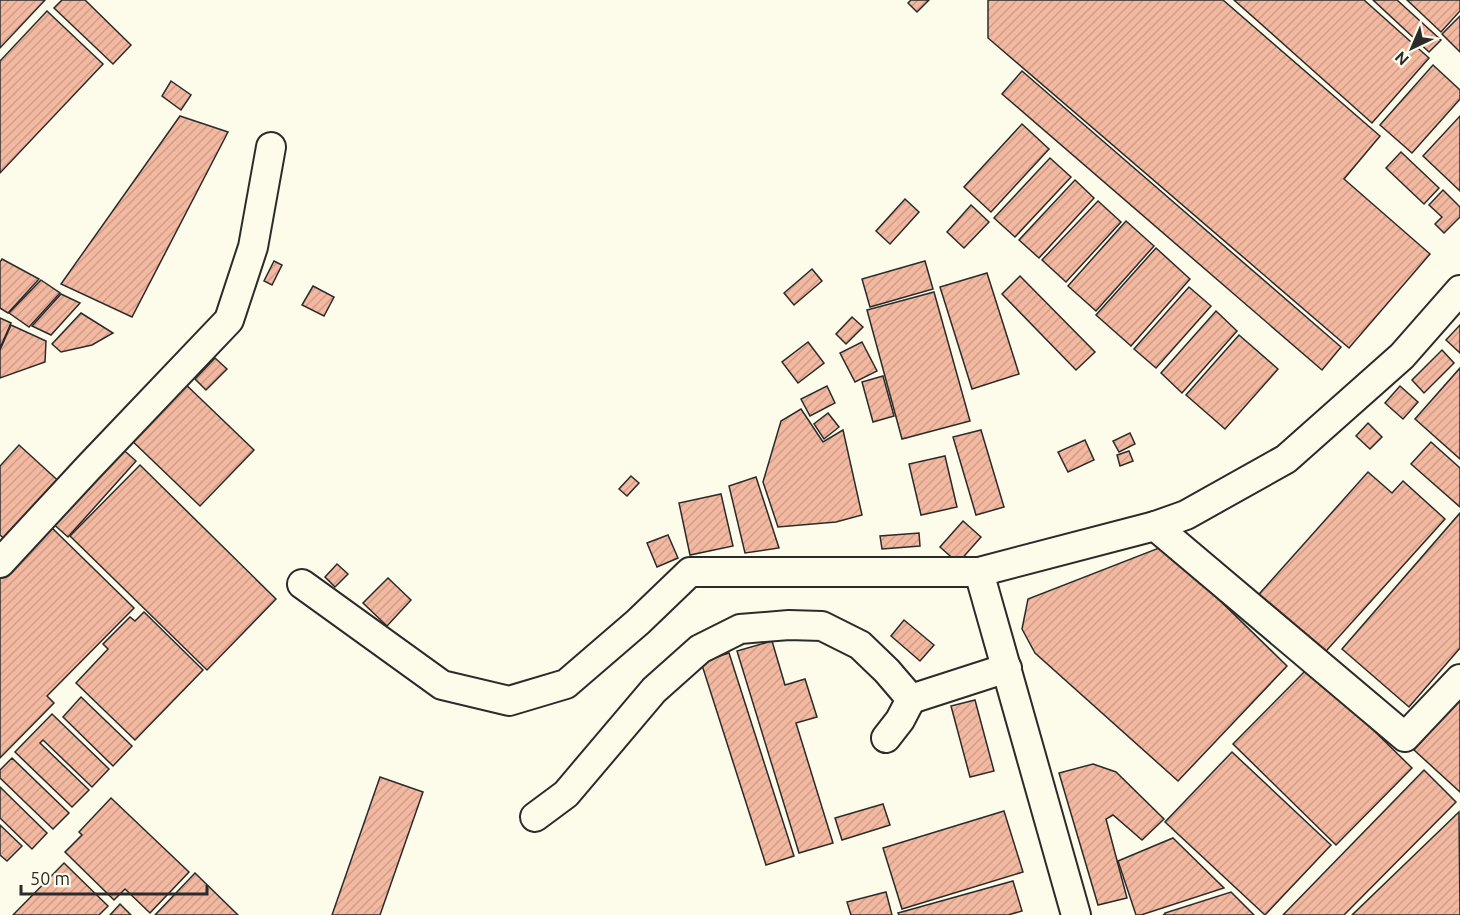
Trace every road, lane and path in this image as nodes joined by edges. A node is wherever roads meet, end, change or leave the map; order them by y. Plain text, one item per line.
1 (271, 147) dead end
2 (1460, 290) edge
3 (1155, 526) junction
4 (0, 563) edge
5 (979, 572) junction
6 (302, 584) dead end
7 (1007, 668) junction
8 (1460, 679) edge
9 (911, 699) junction
10 (886, 738) dead end
11 (535, 817) dead end
12 (1076, 915) edge

1 - 4 street
2 - 3 street
3 - 5 street
3 - 8 street
5 - 6 street
5 - 7 street
7 - 9 street
7 - 12 street
9 - 10 street
9 - 11 street

